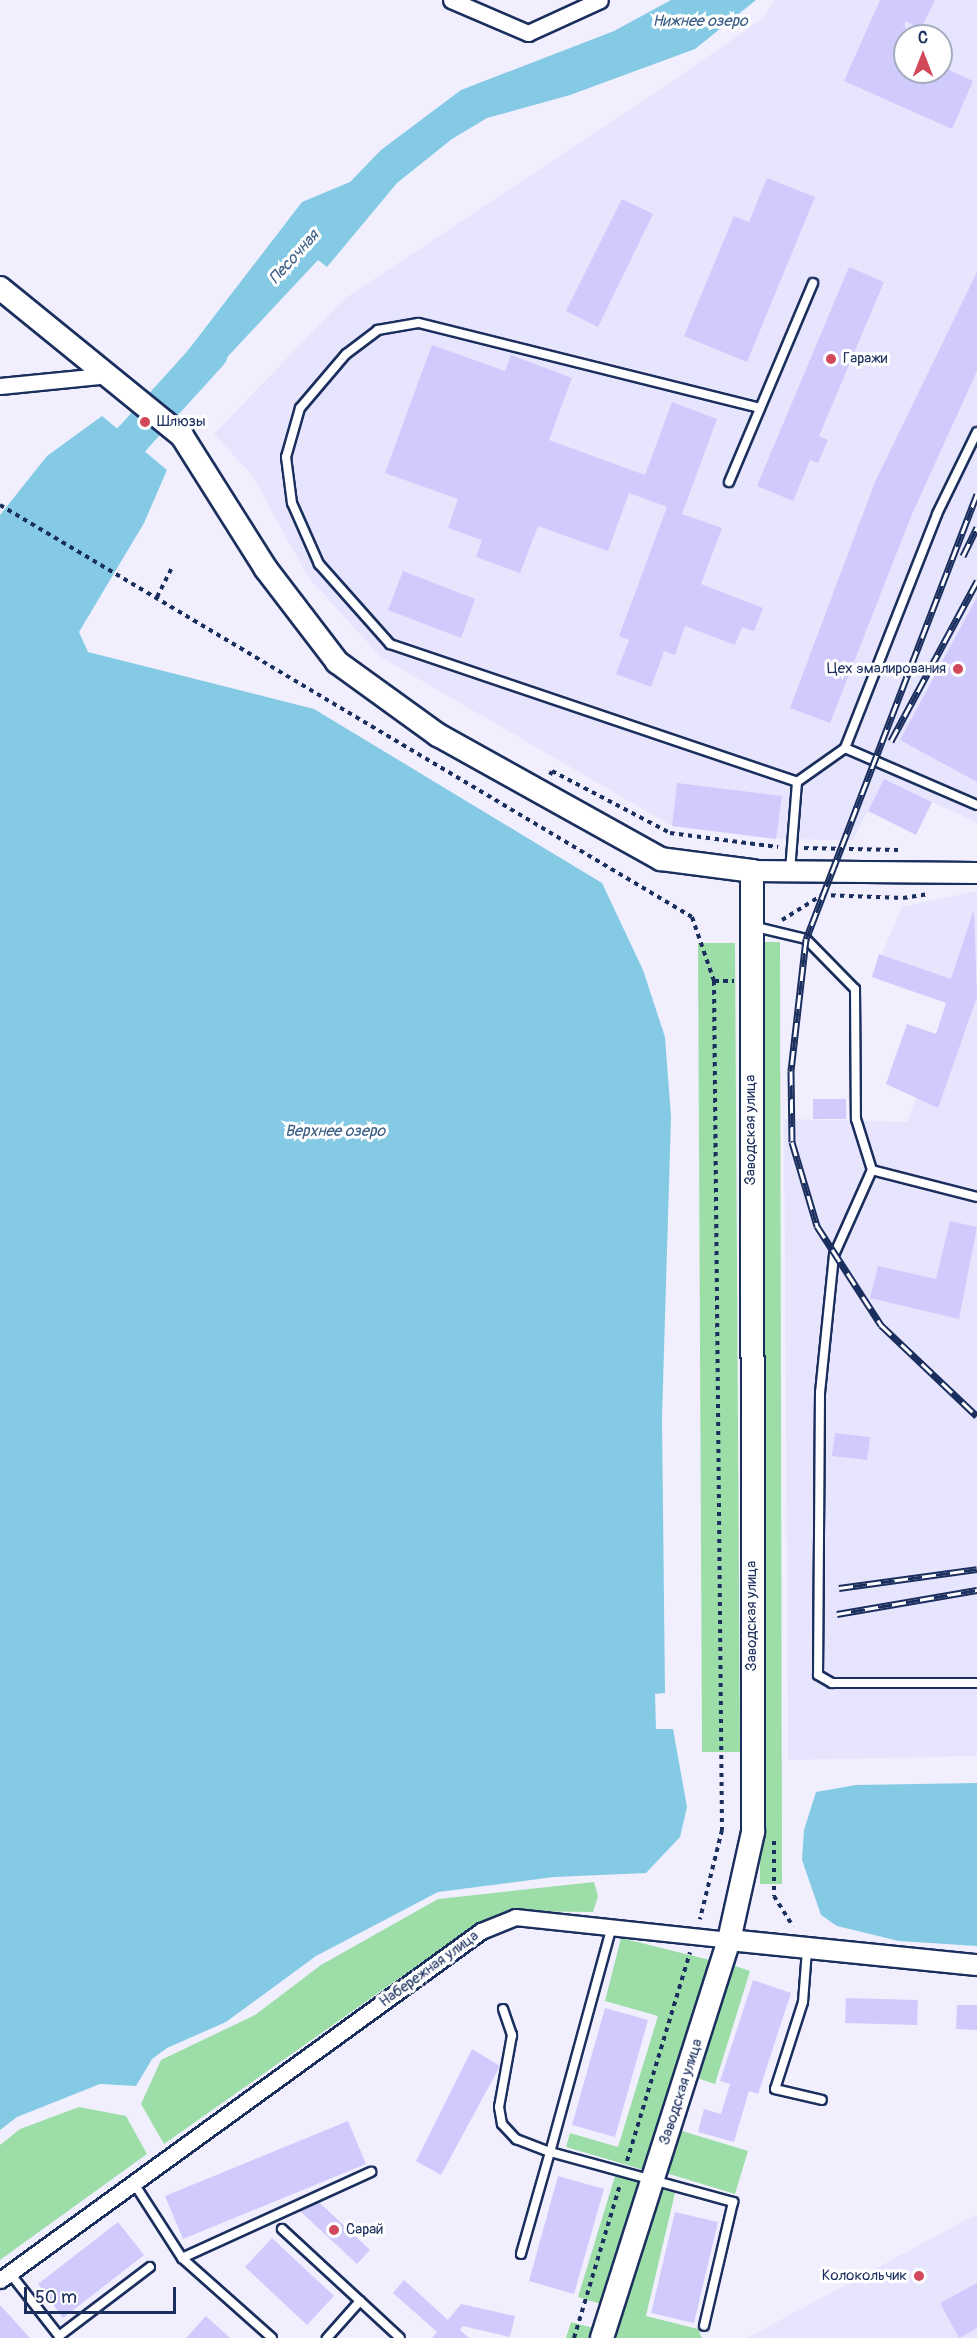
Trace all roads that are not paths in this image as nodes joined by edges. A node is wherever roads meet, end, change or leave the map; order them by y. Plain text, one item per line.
1 (451, 0) edge
2 (600, 0) edge
3 (813, 283) dead end
4 (0, 288) edge
5 (111, 375) junction
6 (0, 386) edge
7 (760, 408) junction
8 (977, 432) edge
9 (729, 482) dead end
10 (845, 748) junction
11 (797, 782) junction
12 (977, 805) edge
13 (752, 871) junction
14 (790, 873) junction
15 (977, 873) edge
16 (762, 927) junction
17 (872, 1170) junction
18 (977, 1197) edge
19 (977, 1683) edge
20 (612, 1925) junction
21 (729, 1940) junction
22 (807, 1950) junction
23 (977, 1965) edge
24 (503, 2009) dead end
25 (822, 2100) dead end
26 (550, 2151) junction
27 (371, 2172) dead end
28 (653, 2179) junction
29 (135, 2185) junction
30 (282, 2229) dead end
31 (521, 2254) dead end
32 (182, 2258) junction
33 (150, 2266) dead end
34 (5, 2276) edge
35 (360, 2301) junction
36 (704, 2326) dead end
37 (59, 2337) edge
38 (272, 2338) edge
39 (327, 2338) edge
40 (400, 2338) edge
41 (602, 2338) edge

1 - 2 street
3 - 7 lane
4 - 5 main road
5 - 6 street
5 - 13 main road
7 - 9 lane
7 - 11 lane
8 - 10 lane
10 - 11 lane
10 - 12 lane
11 - 14 lane
13 - 14 street
13 - 16 main road, Заводская улица
14 - 15 street
16 - 17 lane
16 - 21 main road, Заводская улица
17 - 18 lane
17 - 19 lane
20 - 21 street, Набережная улица
20 - 26 lane
20 - 29 street, Набережная улица
21 - 22 street, Набережная улица
21 - 28 main road, Заводская улица
22 - 23 street, Набережная улица
22 - 25 lane
24 - 26 lane
26 - 28 lane
26 - 31 lane
27 - 32 lane
28 - 36 lane
28 - 41 main road, Заводская улица
29 - 32 lane
29 - 34 street, Набережная улица
30 - 35 lane
32 - 38 lane
33 - 37 lane
34 - 37 lane
35 - 39 lane
35 - 40 lane

